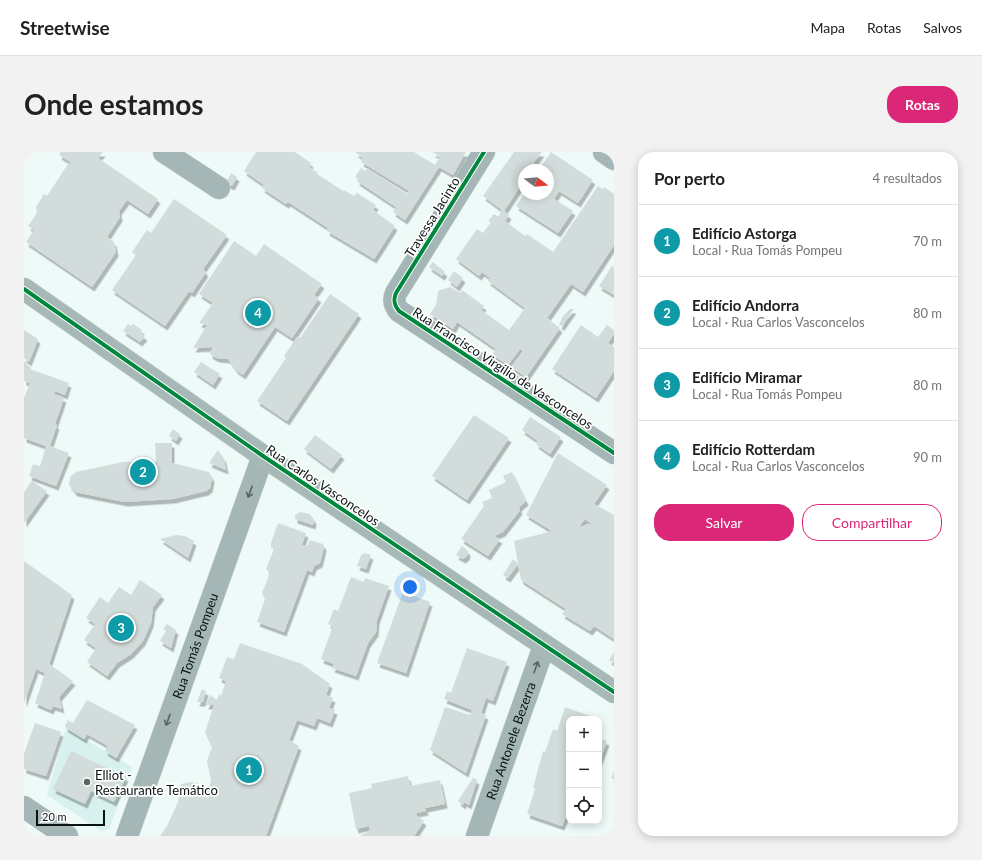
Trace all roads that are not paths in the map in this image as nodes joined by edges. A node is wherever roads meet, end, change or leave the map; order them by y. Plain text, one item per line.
1 (164, 152) edge
2 (484, 152) edge
3 (604, 152) edge
4 (614, 159) edge
5 (219, 188) dead end
6 (24, 290) edge
7 (396, 293) joint
8 (614, 453) edge
9 (263, 456) junction
10 (544, 646) junction
11 (614, 692) edge
12 (24, 807) edge
13 (67, 836) edge
14 (127, 836) edge
15 (477, 836) edge

1 - 5 street
2 - 7 street, Travessa Jacinto
3 - 4 street
6 - 9 main road, Rua Carlos Vasconcelos
7 - 8 street, Rua Francisco Virgílio de Vasconcelos
9 - 10 main road, Rua Carlos Vasconcelos
9 -> 14 street, Rua Tomás Pompeu
10 - 11 main road, Rua Carlos Vasconcelos
15 -> 10 street, Rua Antonele Bezerra
12 - 13 street

